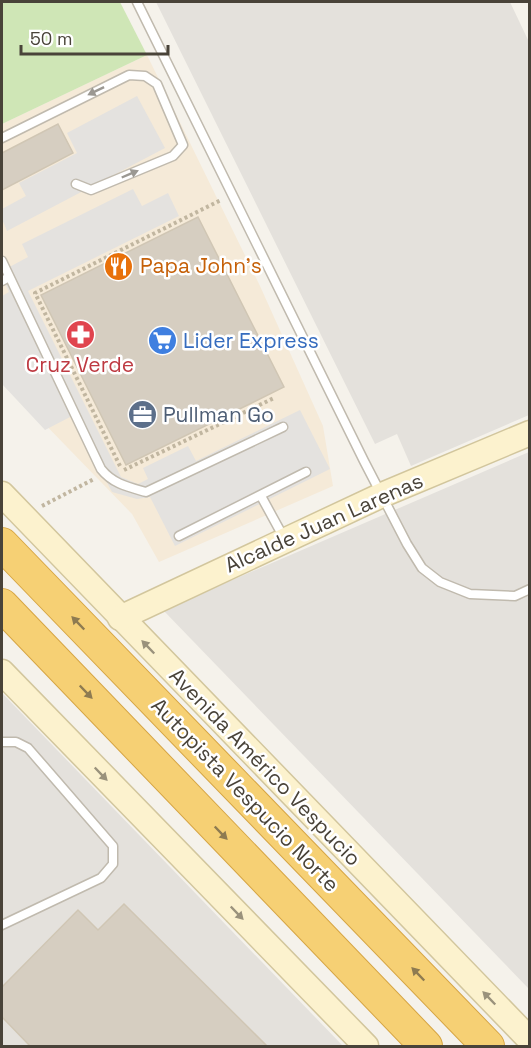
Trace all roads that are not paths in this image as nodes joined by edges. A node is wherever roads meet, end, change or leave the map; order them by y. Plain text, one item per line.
1 (137, 2) edge
2 (2, 138) edge
3 (76, 184) dead end
4 (2, 261) edge
5 (5, 279) edge
6 (283, 427) dead end
7 (530, 433) edge
8 (306, 472) dead end
9 (2, 494) edge
10 (382, 495) junction
11 (261, 496) junction
12 (179, 536) dead end
13 (286, 540) junction
14 (2, 544) edge
15 (530, 589) edge
16 (2, 604) edge
17 (120, 618) junction
18 (2, 672) edge
19 (2, 742) edge
20 (2, 925) edge
21 (528, 1036) edge
22 (366, 1047) edge
23 (426, 1047) edge
24 (488, 1047) edge

1 - 10 lane
3 -> 2 lane
4 - 5 lane
5 - 6 lane
7 - 10 main road, Alcalde Juan Larenas
8 - 11 lane
9 - 17 main road, Avenida Américo Vespucio
10 - 13 main road, Alcalde Juan Larenas
10 - 15 lane
11 - 12 lane
11 - 13 lane
13 - 17 main road, Alcalde Juan Larenas
24 -> 14 highway, Autopista Vespucio Norte
16 -> 23 highway, Autopista Vespucio Norte
21 -> 17 main road, Avenida Américo Vespucio
18 -> 22 main road
19 - 20 lane

